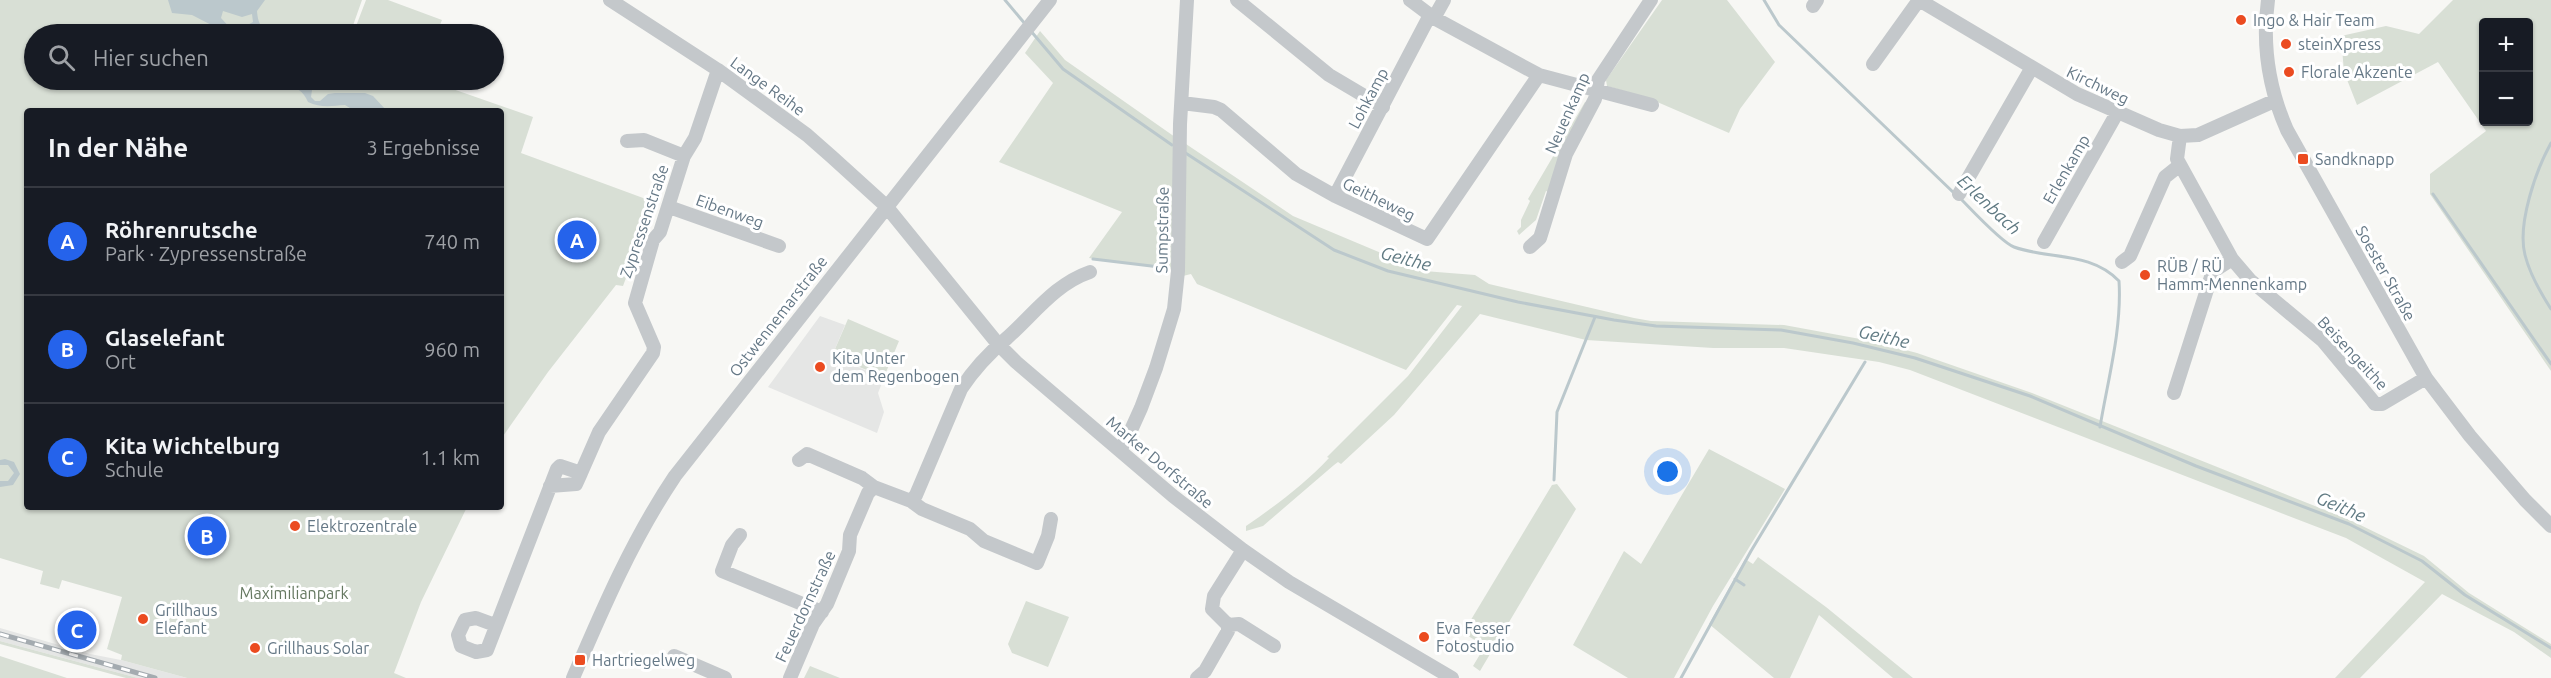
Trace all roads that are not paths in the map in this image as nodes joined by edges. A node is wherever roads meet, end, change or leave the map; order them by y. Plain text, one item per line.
1 (610, 0) edge
2 (1050, 0) edge
3 (1187, 0) edge
4 (1237, 0) edge
5 (1410, 0) edge
6 (1444, 0) edge
7 (1651, 0) edge
8 (1919, 0) edge
9 (2268, 0) edge
10 (1432, 17) junction
11 (1873, 64) dead end
12 (2031, 69) junction
13 (718, 70) junction
14 (1539, 75) junction
15 (1595, 90) junction
16 (2274, 101) junction
17 (1182, 103) junction
18 (1652, 105) dead end
19 (1383, 107) junction
20 (2117, 113) junction
21 (2180, 136) junction
22 (627, 141) dead end
23 (684, 156) junction
24 (2180, 165) junction
25 (1959, 194) dead end
26 (1335, 196) junction
27 (669, 207) junction
28 (890, 211) junction
29 (2044, 242) dead end
30 (779, 246) dead end
31 (1530, 247) dead end
32 (2232, 259) junction
33 (2122, 262) dead end
34 (1090, 272) dead end
35 (998, 344) junction
36 (2426, 378) junction
37 (2174, 393) dead end
38 (1120, 449) junction
39 (799, 460) dead end
40 (874, 487) junction
41 (911, 501) junction
42 (1051, 519) dead end
43 (2551, 526) edge
44 (740, 535) dead end
45 (1243, 550) junction
46 (822, 612) junction
47 (495, 625) dead end
48 (1228, 625) junction
49 (1274, 646) dead end
50 (674, 656) dead end
51 (573, 678) edge
52 (725, 678) edge
53 (790, 678) edge
54 (1197, 678) edge
55 (1452, 678) edge

1 - 13 street, Lange Reihe
2 - 28 street, Ostwennemarstraße
3 - 17 street, Sumpstraße
4 - 19 street
5 - 10 street
6 - 10 street, Lohkamp
7 - 15 street, Neuenkamp
8 - 11 street
8 - 12 street, Kirchweg
9 - 16 street, Soester Straße
10 - 14 street
10 - 19 street, Lohkamp
12 - 20 street, Kirchweg
12 - 25 street
13 - 23 street, Zypressenstraße
13 - 28 street, Lange Reihe
14 - 15 street
14 - 26 street, Geitheweg
15 - 18 street
15 - 31 street, Neuenkamp
16 - 21 street, Kirchweg
16 - 36 street, Soester Straße
17 - 26 street, Geitheweg
17 - 38 street, Sumpstraße
19 - 26 street, Lohkamp
20 - 21 street, Kirchweg
20 - 29 street, Erlenkamp
21 - 24 street, Beisengeithe
22 - 23 street
23 - 27 street, Zypressenstraße
24 - 32 street, Beisengeithe
24 - 33 street
27 - 30 street, Eibenweg
27 - 47 street, Zypressenstraße
28 - 35 street, Marker Dorfstraße
28 - 51 street, Ostwennemarstraße
32 - 36 street, Beisengeithe
32 - 37 street
34 - 35 street
35 - 38 street, Marker Dorfstraße
35 - 41 street
36 - 43 street, Soester Straße
38 - 45 street, Marker Dorfstraße
39 - 40 street
40 - 41 street
40 - 46 street, Feuerdornstraße
41 - 42 street
44 - 46 street
45 - 48 street
45 - 55 street, Marker Dorfstraße
46 - 53 street, Feuerdornstraße
48 - 49 street
48 - 54 street
50 - 52 street

